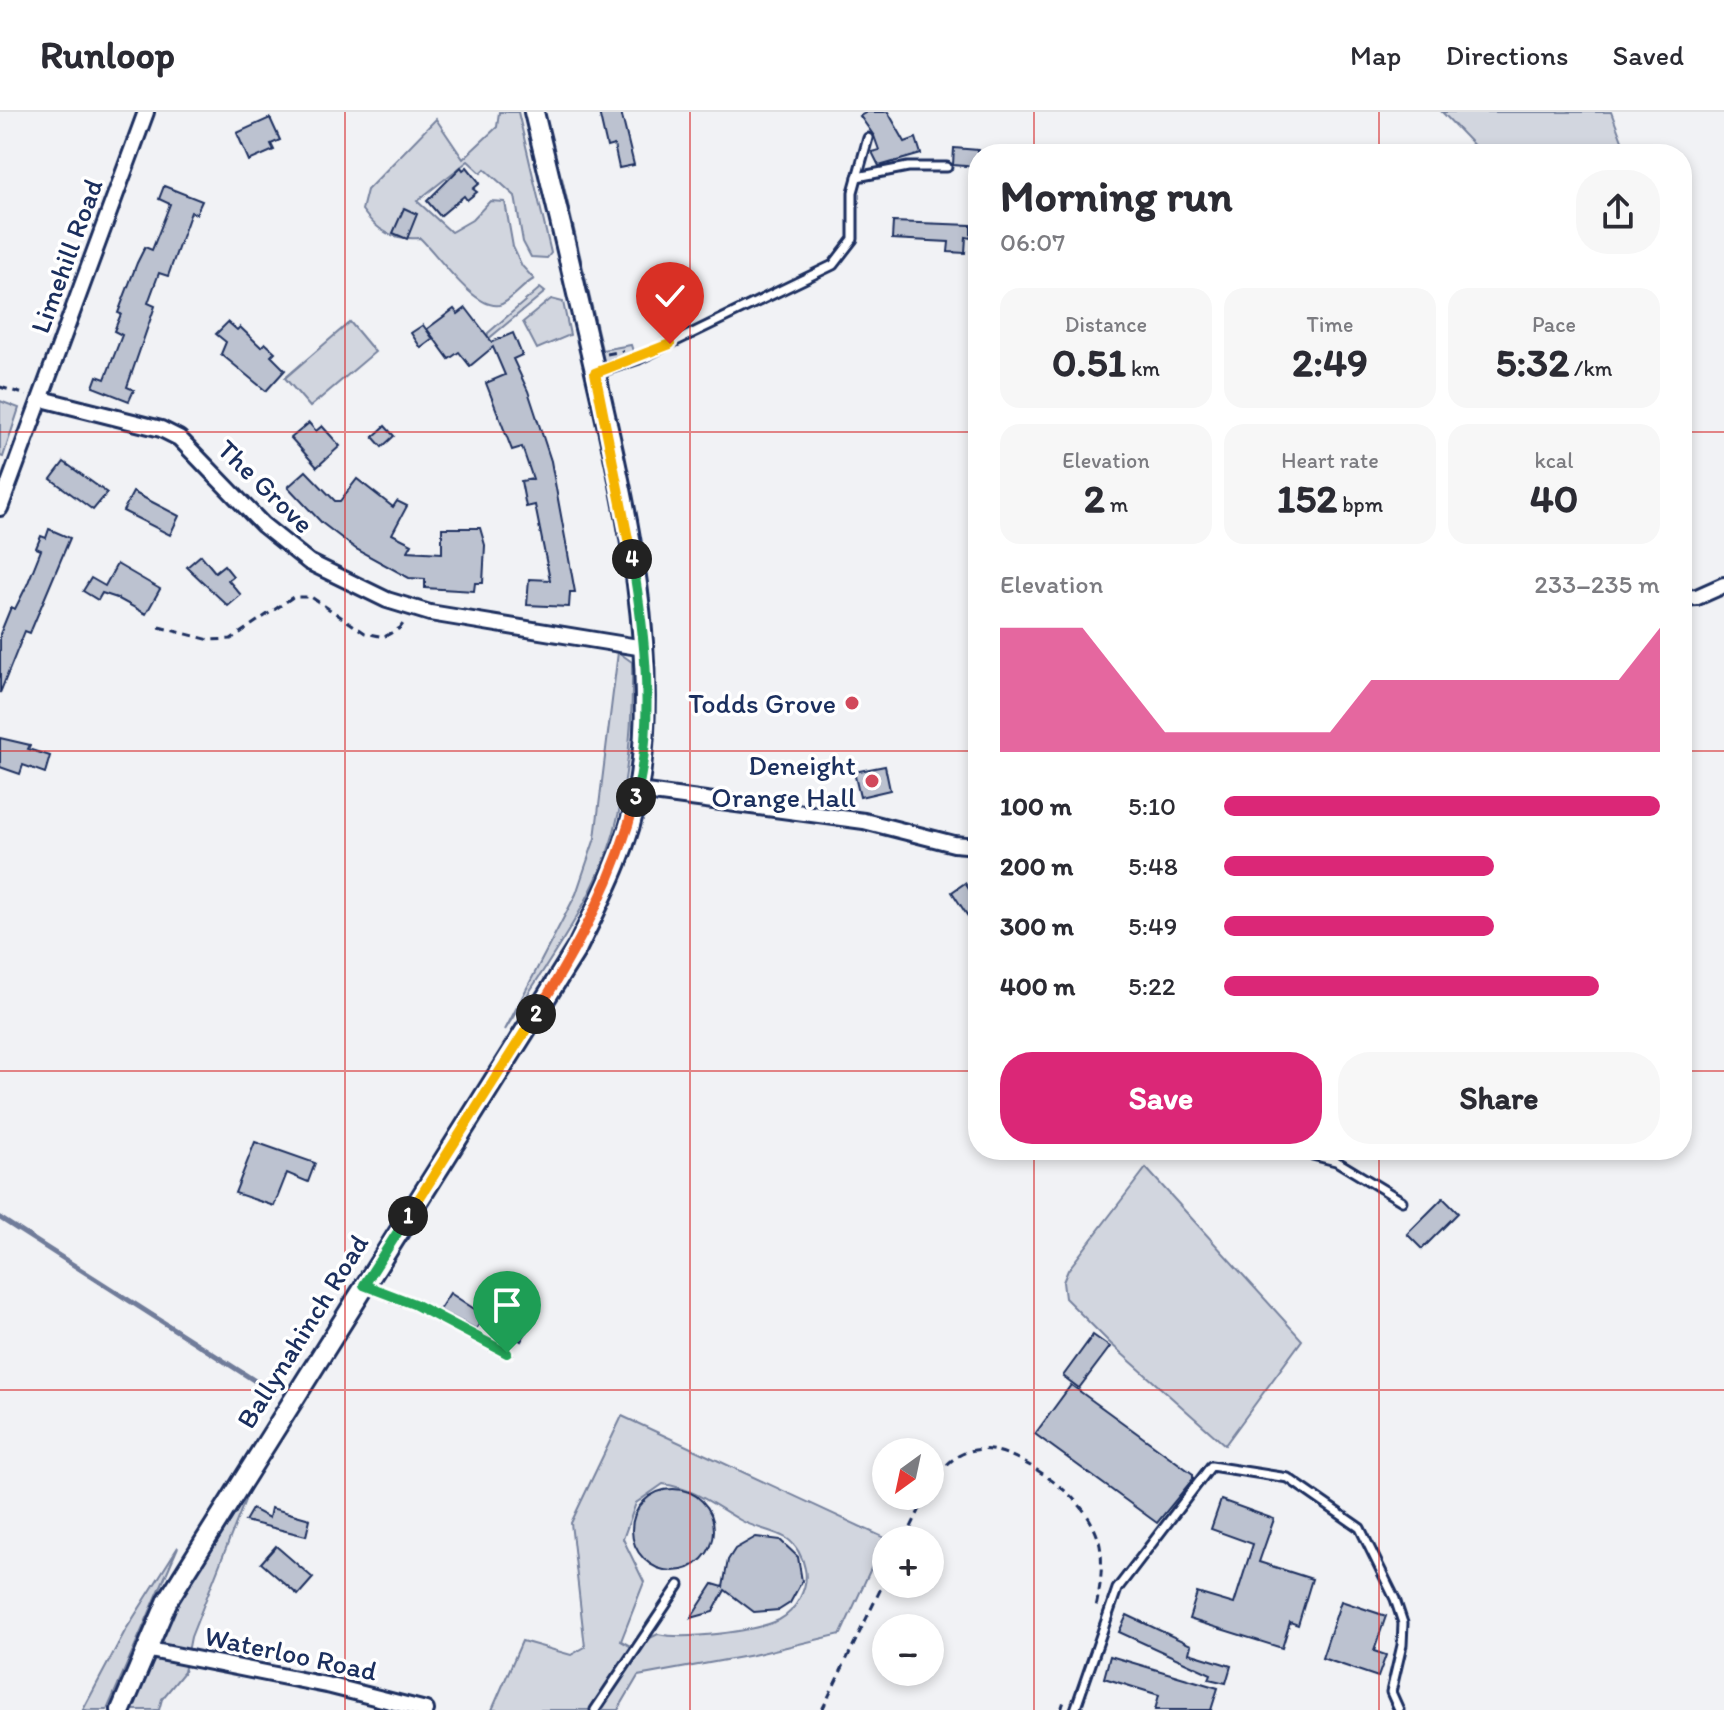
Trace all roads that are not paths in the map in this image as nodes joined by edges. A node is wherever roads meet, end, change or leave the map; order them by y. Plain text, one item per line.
1 (146, 112) edge
2 (534, 112) edge
3 (868, 138) dead end
4 (947, 167) dead end
5 (857, 177) junction
6 (593, 365) junction
7 (42, 399) junction
8 (0, 508) edge
9 (1724, 585) edge
10 (1692, 597) edge
11 (644, 648) junction
12 (638, 791) junction
13 (968, 845) edge
14 (1332, 1160) edge
15 (1402, 1201) dead end
16 (364, 1285) junction
17 (507, 1353) dead end
18 (679, 1585) dead end
19 (145, 1649) junction
20 (121, 1710) edge
21 (426, 1710) edge
22 (595, 1710) edge
23 (1075, 1710) edge
24 (1399, 1710) edge

1 - 7 street, Limehill Road
2 - 6 street, Ballynahinch Road
3 - 5 lane
4 - 5 lane
5 - 6 lane
6 - 11 street, Ballynahinch Road
7 - 8 street, Limehill Road
7 - 11 street, The Grove
9 - 10 street
11 - 12 street, Ballynahinch Road
12 - 13 street
12 - 16 street, Ballynahinch Road
14 - 15 lane
16 - 17 lane
16 - 19 street, Ballynahinch Road
18 - 22 lane
19 - 20 street, Ballynahinch Road
19 - 21 street, Waterloo Road
23 - 24 lane

